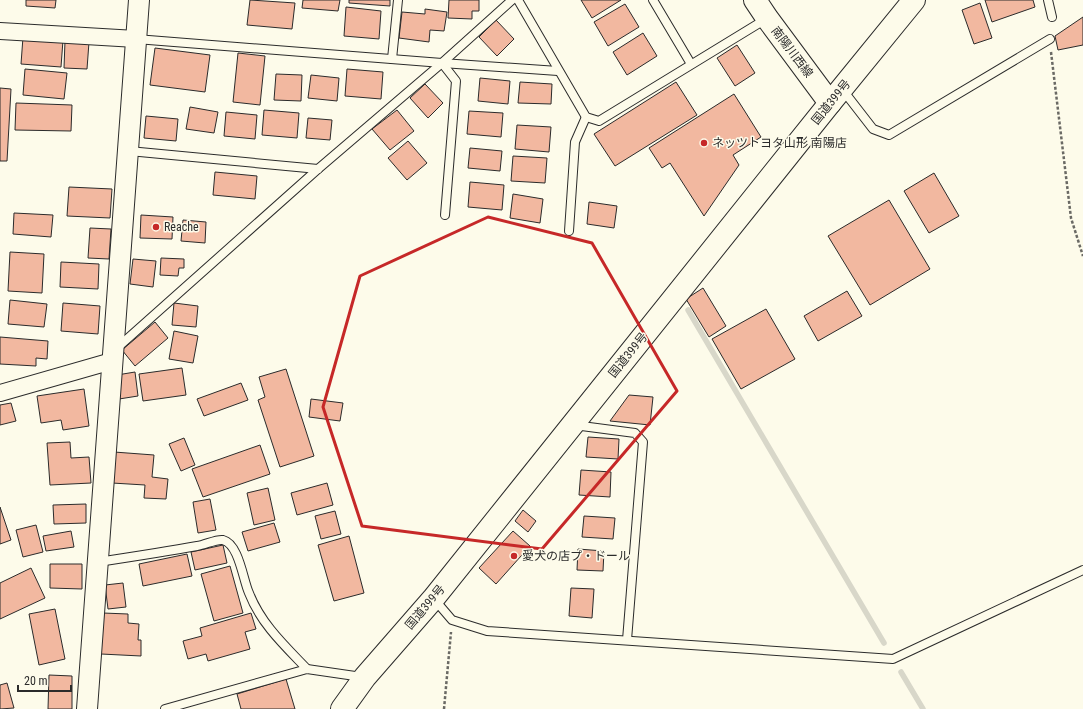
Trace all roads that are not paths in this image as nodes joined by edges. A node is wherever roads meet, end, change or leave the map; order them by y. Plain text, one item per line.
1 (139, 0) edge
2 (398, 0) edge
3 (512, 0) edge
4 (518, 0) edge
5 (653, 0) edge
6 (755, 0) edge
7 (914, 0) edge
8 (1048, 0) edge
9 (1052, 17) dead end
10 (767, 18) junction
11 (0, 31) edge
12 (136, 39) junction
13 (1050, 39) road end
14 (392, 59) junction
15 (442, 63) junction
16 (691, 64) junction
17 (558, 70) junction
18 (836, 96) junction
19 (586, 117) junction
20 (128, 151) junction
21 (318, 169) junction
22 (445, 215) dead end
23 (569, 232) dead end
24 (113, 356) junction
25 (0, 393) edge
26 (572, 425) junction
27 (98, 562) junction
28 (1083, 570) edge
29 (433, 599) junction
30 (627, 640) junction
31 (307, 669) junction
32 (365, 677) junction
33 (87, 709) edge
34 (165, 709) edge
35 (342, 709) edge

1 - 12 street
2 - 14 lane
3 - 15 lane
4 - 17 lane
5 - 16 lane
6 - 10 main road, 南陽川西線
7 - 18 main road, 国道399号
8 - 9 lane
10 - 16 lane
10 - 18 main road, 南陽川西線
11 - 12 street
12 - 14 lane
12 - 20 street
13 - 18 lane
14 - 15 lane
15 - 17 lane
15 - 21 lane
15 - 22 lane
16 - 19 lane
17 - 19 lane
18 - 26 main road, 国道399号
19 - 23 lane
20 - 21 lane
20 - 24 street
21 - 24 lane
24 - 25 street
24 - 27 street
26 - 29 main road, 国道399号
26 - 30 lane
27 - 31 lane
27 - 33 street
28 - 30 lane
29 - 30 lane
29 - 32 main road, 国道399号
31 - 32 lane
31 - 34 lane
32 - 35 main road, 国道399号

